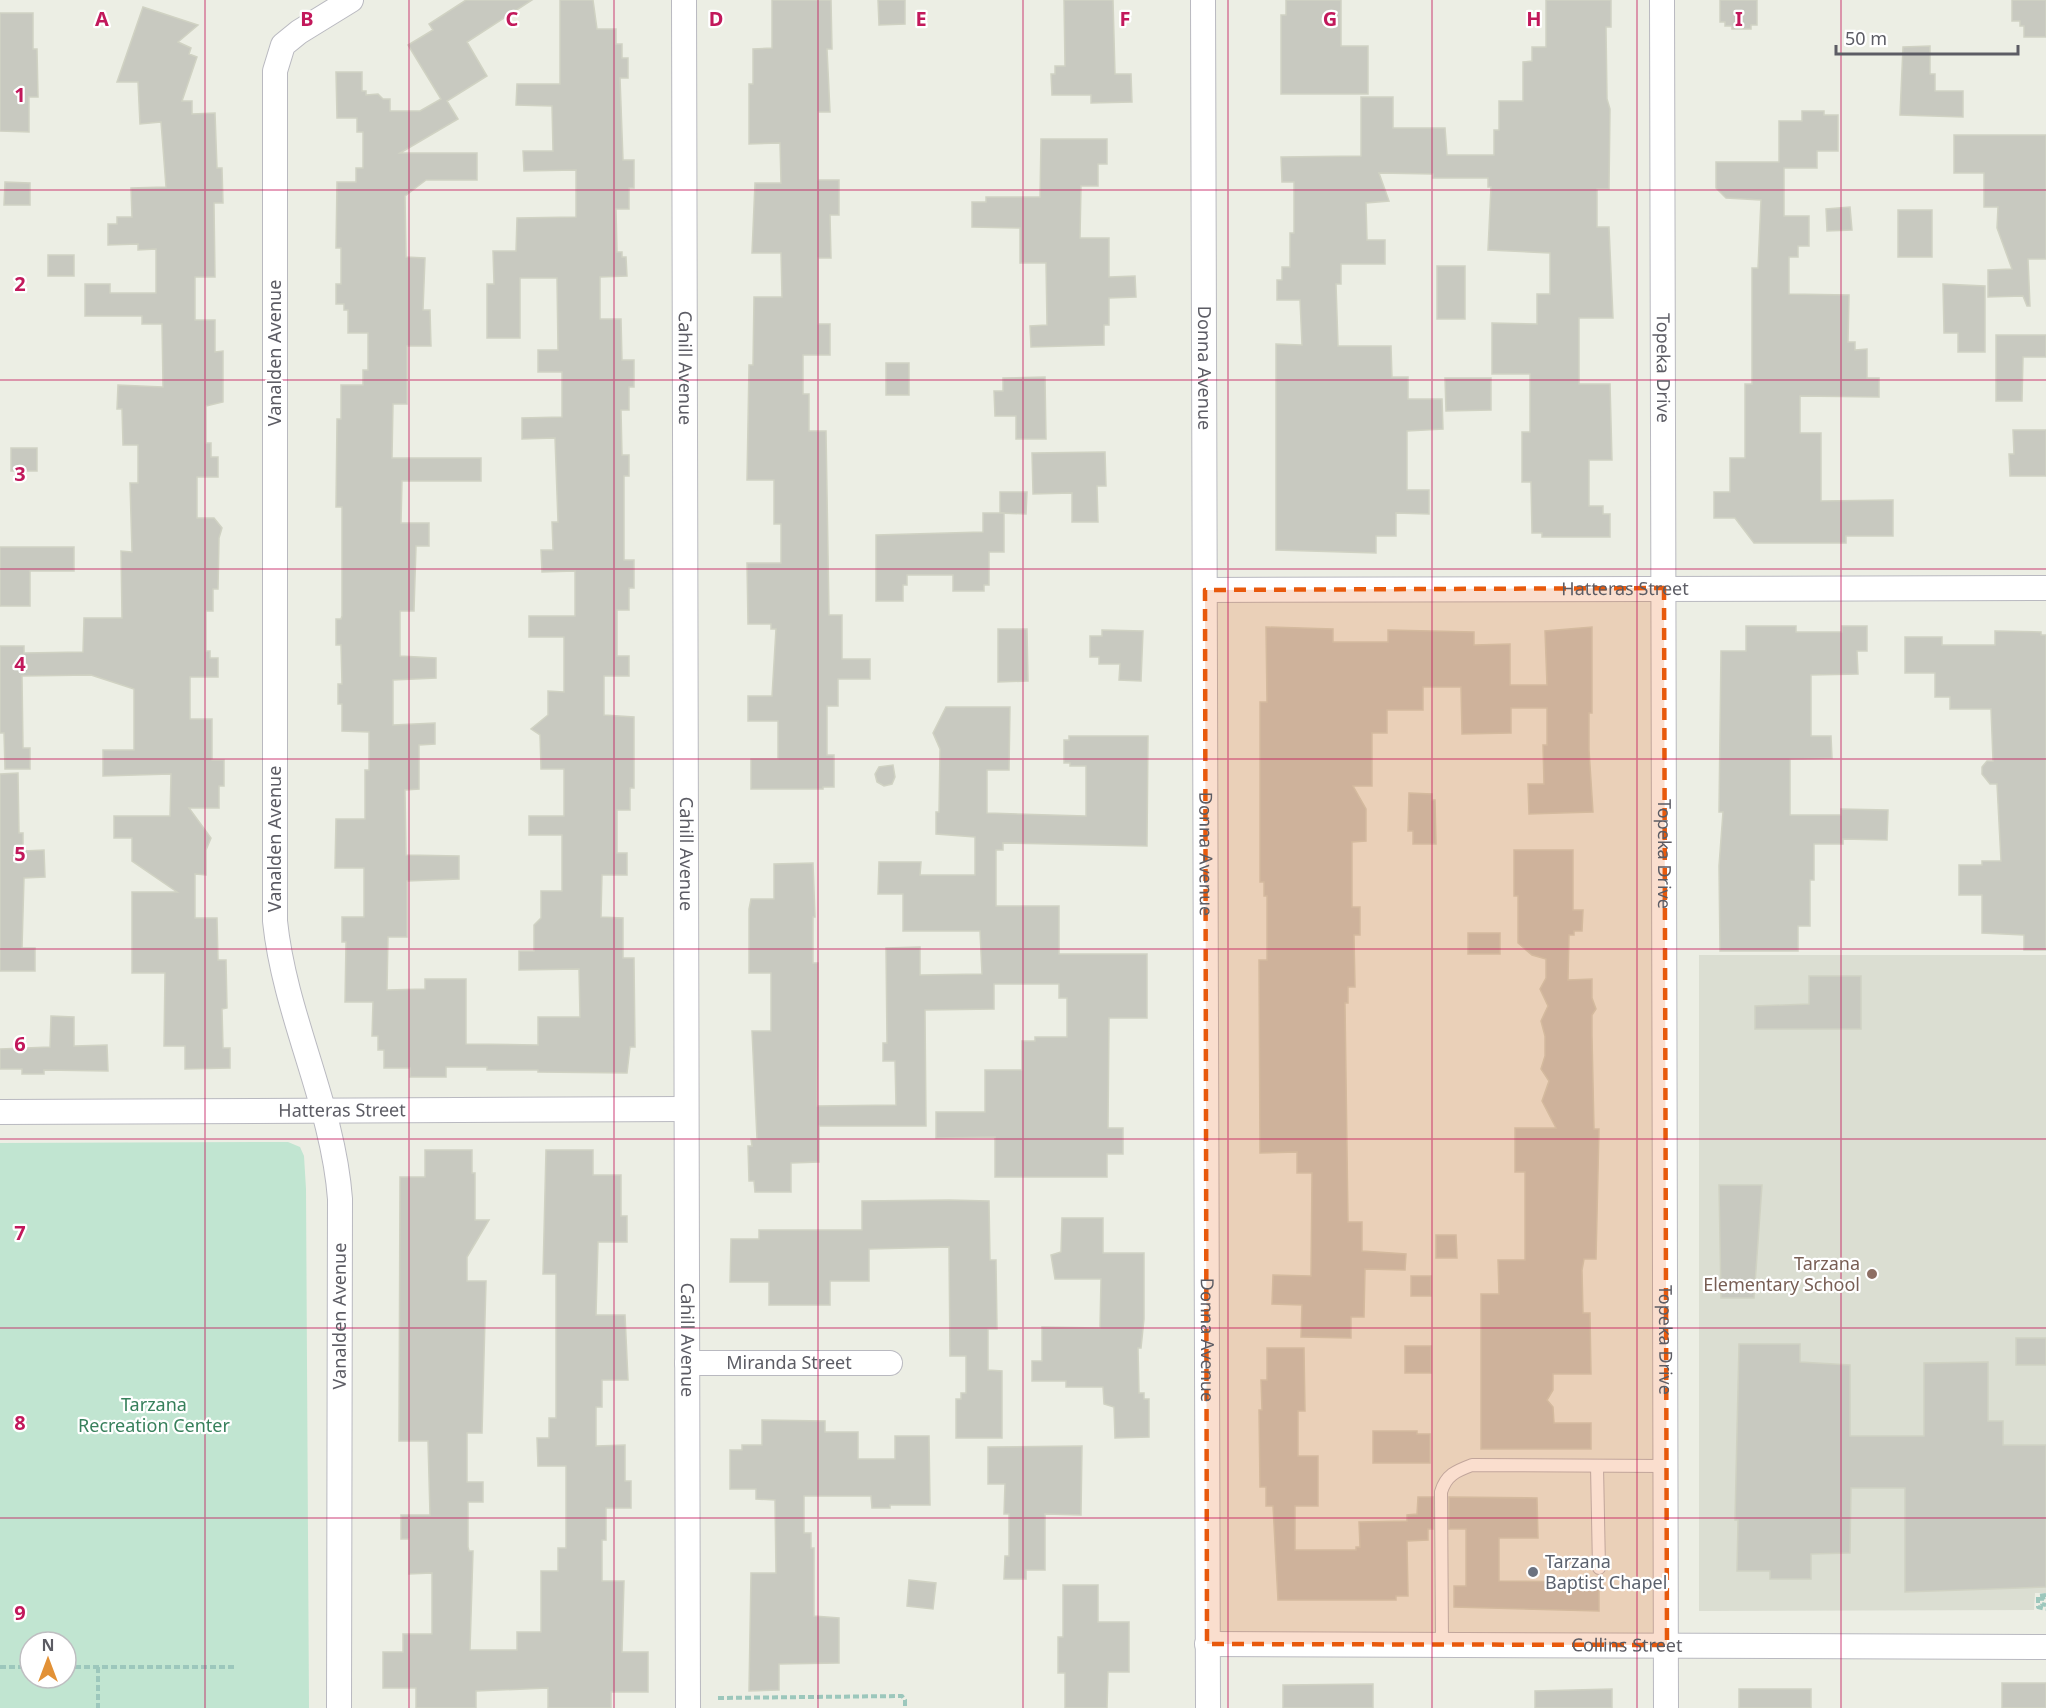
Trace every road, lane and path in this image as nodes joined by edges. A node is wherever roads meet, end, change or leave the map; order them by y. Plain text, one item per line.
1 (351, 0) edge
2 (684, 0) edge
3 (1203, 0) edge
4 (1662, 0) edge
5 (1664, 588) junction
6 (2046, 588) edge
7 (1205, 590) junction
8 (685, 1109) junction
9 (322, 1110) junction
10 (0, 1112) edge
11 (687, 1363) junction
12 (890, 1363) dead end
13 (1597, 1466) junction
14 (1664, 1466) junction
15 (1599, 1568) dead end
16 (2046, 1596) edge
17 (2046, 1607) edge
18 (1442, 1643) junction
19 (1207, 1644) junction
20 (1667, 1645) junction
21 (2046, 1647) edge
22 (0, 1667) edge
23 (18, 1667) edge
24 (78, 1667) edge
25 (98, 1667) junction
26 (235, 1667) dead end
27 (718, 1698) dead end
28 (98, 1708) edge
29 (339, 1708) edge
30 (688, 1708) edge
31 (905, 1708) edge
32 (1208, 1708) edge
33 (1666, 1708) edge

1 - 9 street, Vanalden Avenue
2 - 8 street, Cahill Avenue
3 - 7 street, Donna Avenue
4 - 5 street, Topeka Drive
5 - 6 street, Hatteras Street
5 - 7 street, Hatteras Street
5 - 14 street, Topeka Drive
7 - 19 street, Donna Avenue
8 - 9 street, Hatteras Street
8 - 11 street, Cahill Avenue
9 - 10 street, Hatteras Street
9 - 29 street, Vanalden Avenue
11 - 12 street, Miranda Street
11 - 30 street, Cahill Avenue
13 - 14 lane
13 - 15 lane
13 - 18 lane
14 - 20 street, Topeka Drive
16 - 17 path
18 - 19 street, Collins Street
18 - 20 street, Collins Street
19 - 32 street, Donna Avenue
20 - 21 street, Collins Street
20 - 33 street, Topeka Drive
22 - 23 path
24 - 25 path
25 - 26 path
25 - 28 path
27 - 31 path

